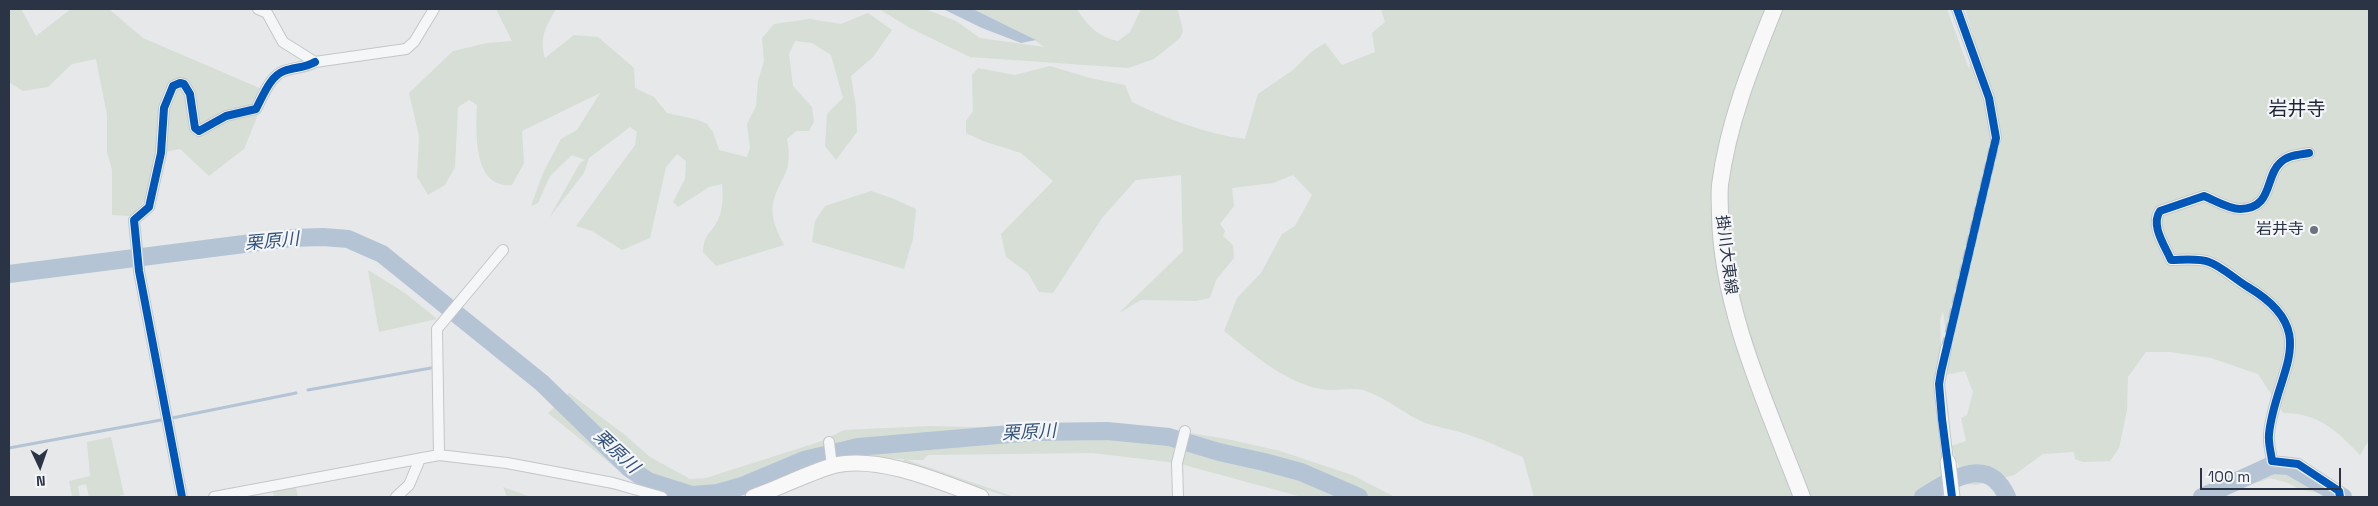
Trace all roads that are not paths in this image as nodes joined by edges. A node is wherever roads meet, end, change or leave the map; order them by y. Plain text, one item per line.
1 (258, 9) edge
2 (434, 9) edge
3 (1774, 9) edge
4 (1956, 9) edge
5 (315, 62) junction
6 (1996, 138) tunnel mouth
7 (2309, 153) dead end
8 (503, 250) dead end
9 (1946, 348) tunnel mouth
10 (1185, 431) dead end
11 (829, 442) dead end
12 (439, 455) junction
13 (420, 459) junction
14 (832, 463) junction
15 (1948, 465) joint
16 (1952, 493) edge
17 (2340, 495) edge
18 (227, 496) edge
19 (182, 497) edge
20 (214, 497) edge
21 (396, 497) edge
22 (662, 497) edge
23 (753, 497) edge
24 (980, 497) edge
25 (1178, 497) edge
26 (1802, 497) edge

1 - 5 street
2 - 5 street
3 - 26 main road, 掛川大東線
4 - 6 street
5 - 19 street
7 - 17 street
8 - 12 street
9 - 15 street
10 - 25 street
11 - 14 street
12 - 13 street
12 - 22 street
13 - 18 street
13 - 21 street
14 - 23 street
14 - 24 street
15 - 16 street
18 - 20 street

